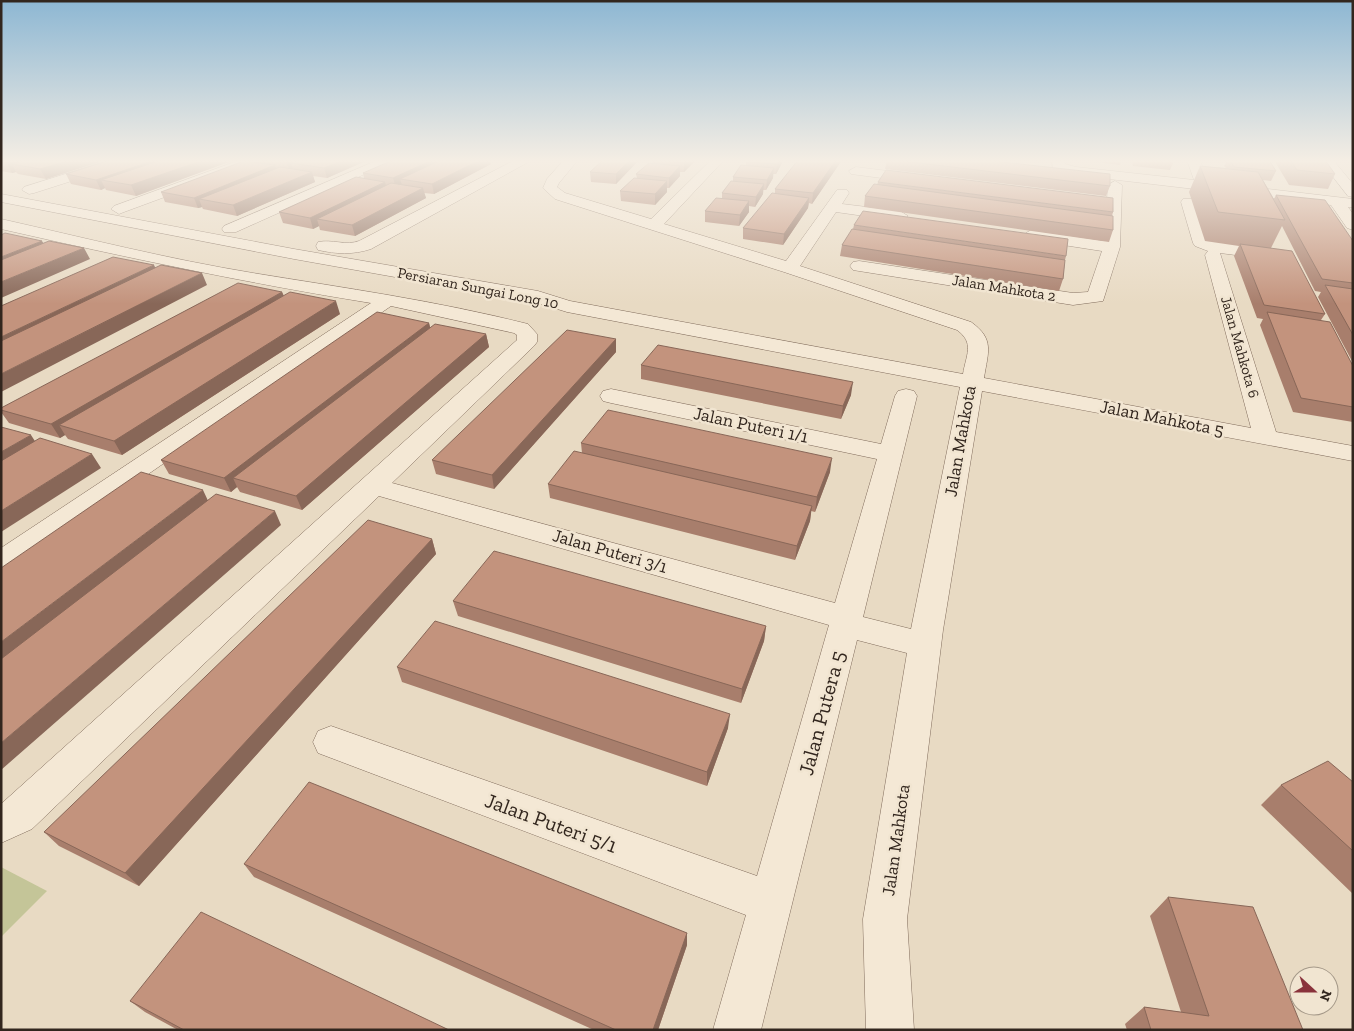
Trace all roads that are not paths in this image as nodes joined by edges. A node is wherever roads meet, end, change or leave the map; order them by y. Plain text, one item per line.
1 (13, 208) edge
2 (49, 208) edge
3 (115, 208) edge
4 (278, 208) edge
5 (433, 208) edge
6 (598, 208) edge
7 (671, 208) edge
8 (831, 208) edge
9 (840, 208) edge
10 (1108, 208) edge
11 (1190, 208) edge
12 (1341, 208) edge
13 (119, 209) joint
14 (919, 219) edge
15 (1, 224) edge
16 (1353, 225) edge
17 (653, 226) junction
18 (230, 229) junction
19 (28, 230) junction
20 (1015, 233) edge
21 (1, 240) edge
22 (1281, 240) dead end
23 (1112, 247) junction
24 (132, 254) junction
25 (1213, 255) dead end
26 (287, 258) junction
27 (104, 266) edge
28 (859, 266) dead end
29 (790, 268) junction
30 (251, 278) junction
31 (228, 290) edge
32 (388, 300) junction
33 (971, 382) junction
34 (612, 396) dead end
35 (906, 396) dead end
36 (1266, 438) junction
37 (891, 454) junction
38 (1353, 454) edge
39 (373, 486) junction
40 (1, 562) edge
41 (847, 618) junction
42 (926, 637) junction
43 (331, 742) dead end
44 (1, 824) edge
45 (772, 904) junction
46 (737, 1030) edge
47 (890, 1030) edge

1 - 26 street, Persiaran Sungai Long 10
2 - 26 street, Persiaran Sungai Long 10
3 - 13 street
4 - 18 street
5 - 18 street
6 - 17 street, Jalan Mahkota
7 - 17 street
8 - 29 street
9 - 14 street
10 - 23 street
11 - 22 street
12 - 16 street
13 - 18 street
15 - 19 street
17 - 29 street, Jalan Mahkota
19 - 21 street
19 - 24 street
20 - 23 street
23 - 28 street, Jalan Mahkota 2
24 - 27 street
24 - 30 street
25 - 36 street, Jalan Mahkota 6
26 - 30 street
26 - 33 street, Persiaran Sungai Long 10
29 - 33 street, Jalan Mahkota
30 - 31 street
30 - 32 street
32 - 39 street
32 - 40 street
33 - 36 street, Jalan Mahkota 5
33 - 42 street, Jalan Mahkota
34 - 37 street, Jalan Puteri 1/1
35 - 37 street, Jalan Putera 5
36 - 38 street, Jalan Mahkota 5
37 - 41 street, Jalan Putera 5
39 - 41 street, Jalan Puteri 3/1
39 - 44 street
41 - 42 street, Jalan Puteri 3/1
41 - 45 street, Jalan Putera 5
42 - 47 street, Jalan Mahkota
43 - 45 street, Jalan Puteri 5/1
45 - 46 street, Jalan Putera 5

